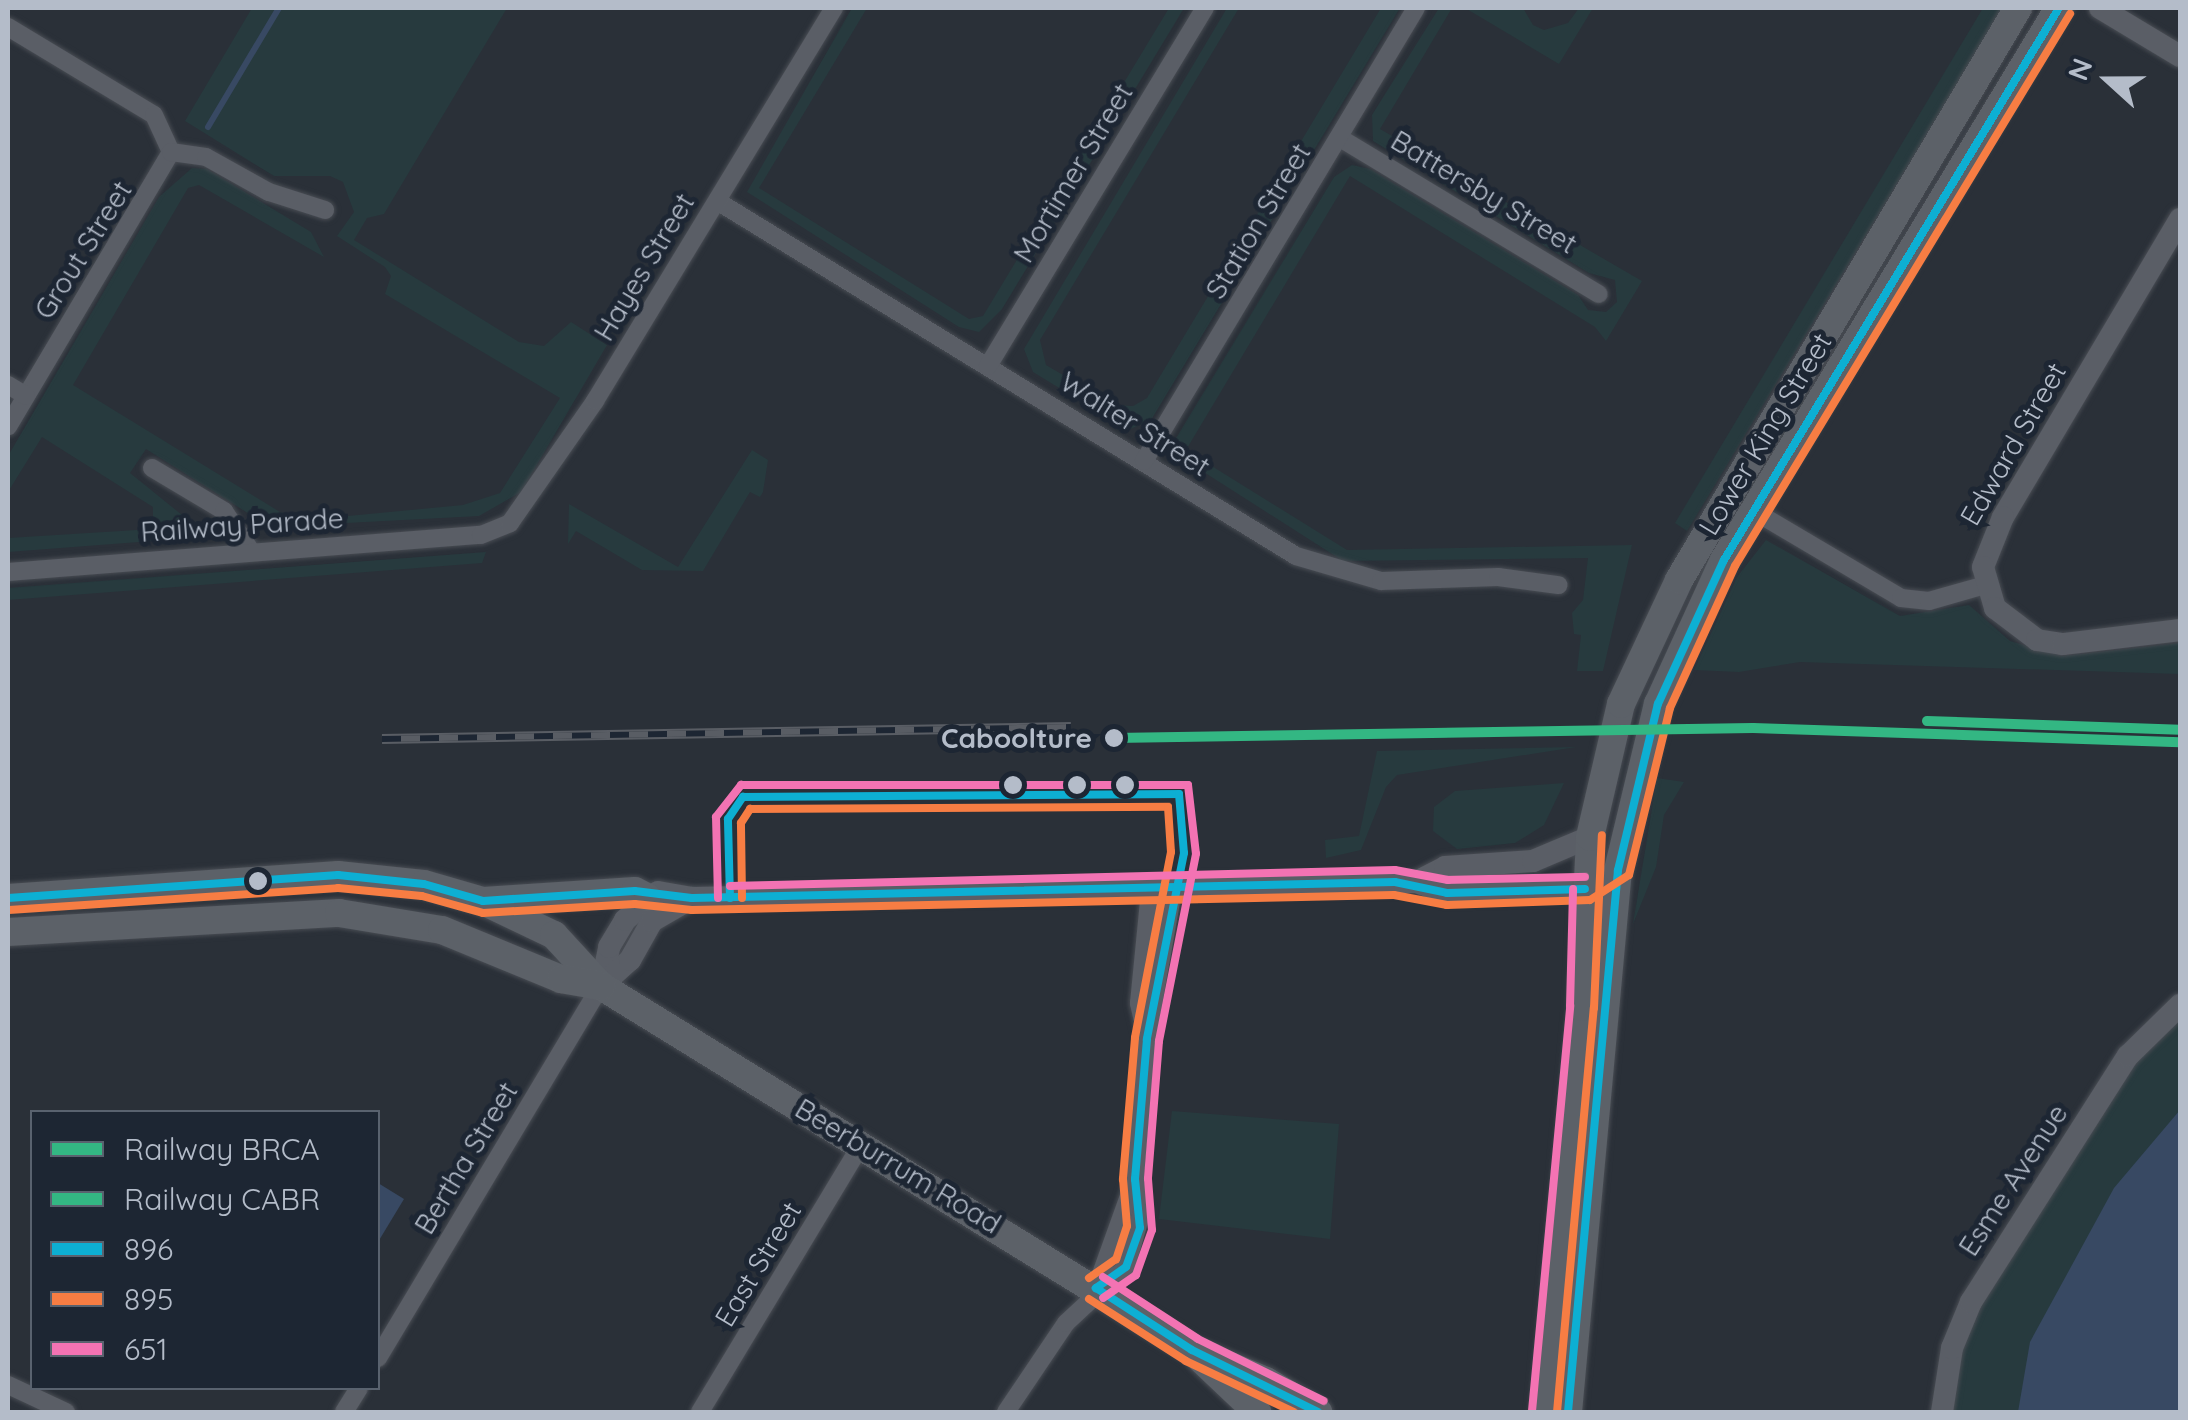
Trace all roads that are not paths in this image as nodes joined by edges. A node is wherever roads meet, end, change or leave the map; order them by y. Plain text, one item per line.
1 (834, 8) edge
2 (1205, 8) edge
3 (1416, 8) edge
4 (2018, 8) edge
5 (2059, 8) edge
6 (2100, 8) edge
7 (8, 27) edge
8 (2180, 56) edge
9 (1340, 138) junction
10 (171, 152) junction
11 (716, 201) junction
12 (325, 210) dead end
13 (2180, 219) edge
14 (1599, 294) dead end
15 (988, 366) junction
16 (8, 385) edge
17 (26, 396) junction
18 (8, 426) edge
19 (1144, 461) junction
20 (152, 468) dead end
21 (1754, 511) junction
22 (481, 535) joint
23 (251, 551) junction
24 (8, 572) edge
25 (1558, 585) dead end
26 (1985, 585) junction
27 (2180, 630) edge
28 (1590, 837) junction
29 (1618, 870) junction
30 (1416, 882) junction
31 (1585, 889) junction
32 (1161, 891) junction
33 (646, 897) junction
34 (8, 898) edge
35 (692, 898) junction
36 (483, 900) junction
37 (8, 932) edge
38 (601, 986) junction
39 (2180, 1005) edge
40 (862, 1144) junction
41 (1096, 1288) junction
42 (1192, 1350) junction
43 (380, 1355) edge
44 (8, 1385) edge
45 (359, 1390) edge
46 (66, 1412) edge
47 (344, 1412) edge
48 (700, 1412) edge
49 (1006, 1412) edge
50 (1257, 1412) edge
51 (1318, 1412) edge
52 (1544, 1412) edge
53 (1568, 1412) edge
54 (1942, 1412) edge

1 - 11 street, Hayes Street
2 - 15 street, Mortimer Street
3 - 9 street, Station Street
4 - 28 main road, Lower King Street
5 - 21 main road, Lower King Street
6 - 8 street
7 - 10 street
9 - 14 street, Battersby Street
9 - 19 street, Station Street
10 - 12 street
10 - 17 street, Grout Street
11 - 15 street, Walter Street
11 - 22 street, Hayes Street
13 - 26 street, Edward Street
15 - 19 street, Walter Street
16 - 17 street
17 - 18 street, Grout Street
19 - 25 street, Walter Street
20 - 23 street
21 - 26 street
21 - 29 main road, Lower King Street
22 - 23 street, Railway Parade
23 - 24 street, Railway Parade
26 - 27 street
28 - 30 street
28 - 31 main road, Lower King Street
29 - 31 street
29 - 53 main road, Lower King Street
30 - 31 street
30 - 32 street
31 - 52 main road, Lower King Street
32 - 35 street
32 - 41 street
33 - 35 street
33 - 36 main road
33 - 38 street
34 - 36 main road, Beerburrum Road
35 - 38 street
36 - 38 main road, Beerburrum Road
37 - 38 main road, Beerburrum Road
38 - 40 main road, Beerburrum Road
38 - 43 street, Bertha Street
39 - 54 street, Esme Avenue
40 - 41 main road, Beerburrum Road
40 - 48 street, East Street
41 - 42 main road, Beerburrum Road
41 - 49 street
42 - 50 main road, Beerburrum Road
42 - 51 main road, Beerburrum Road
44 - 46 street
45 - 47 street

